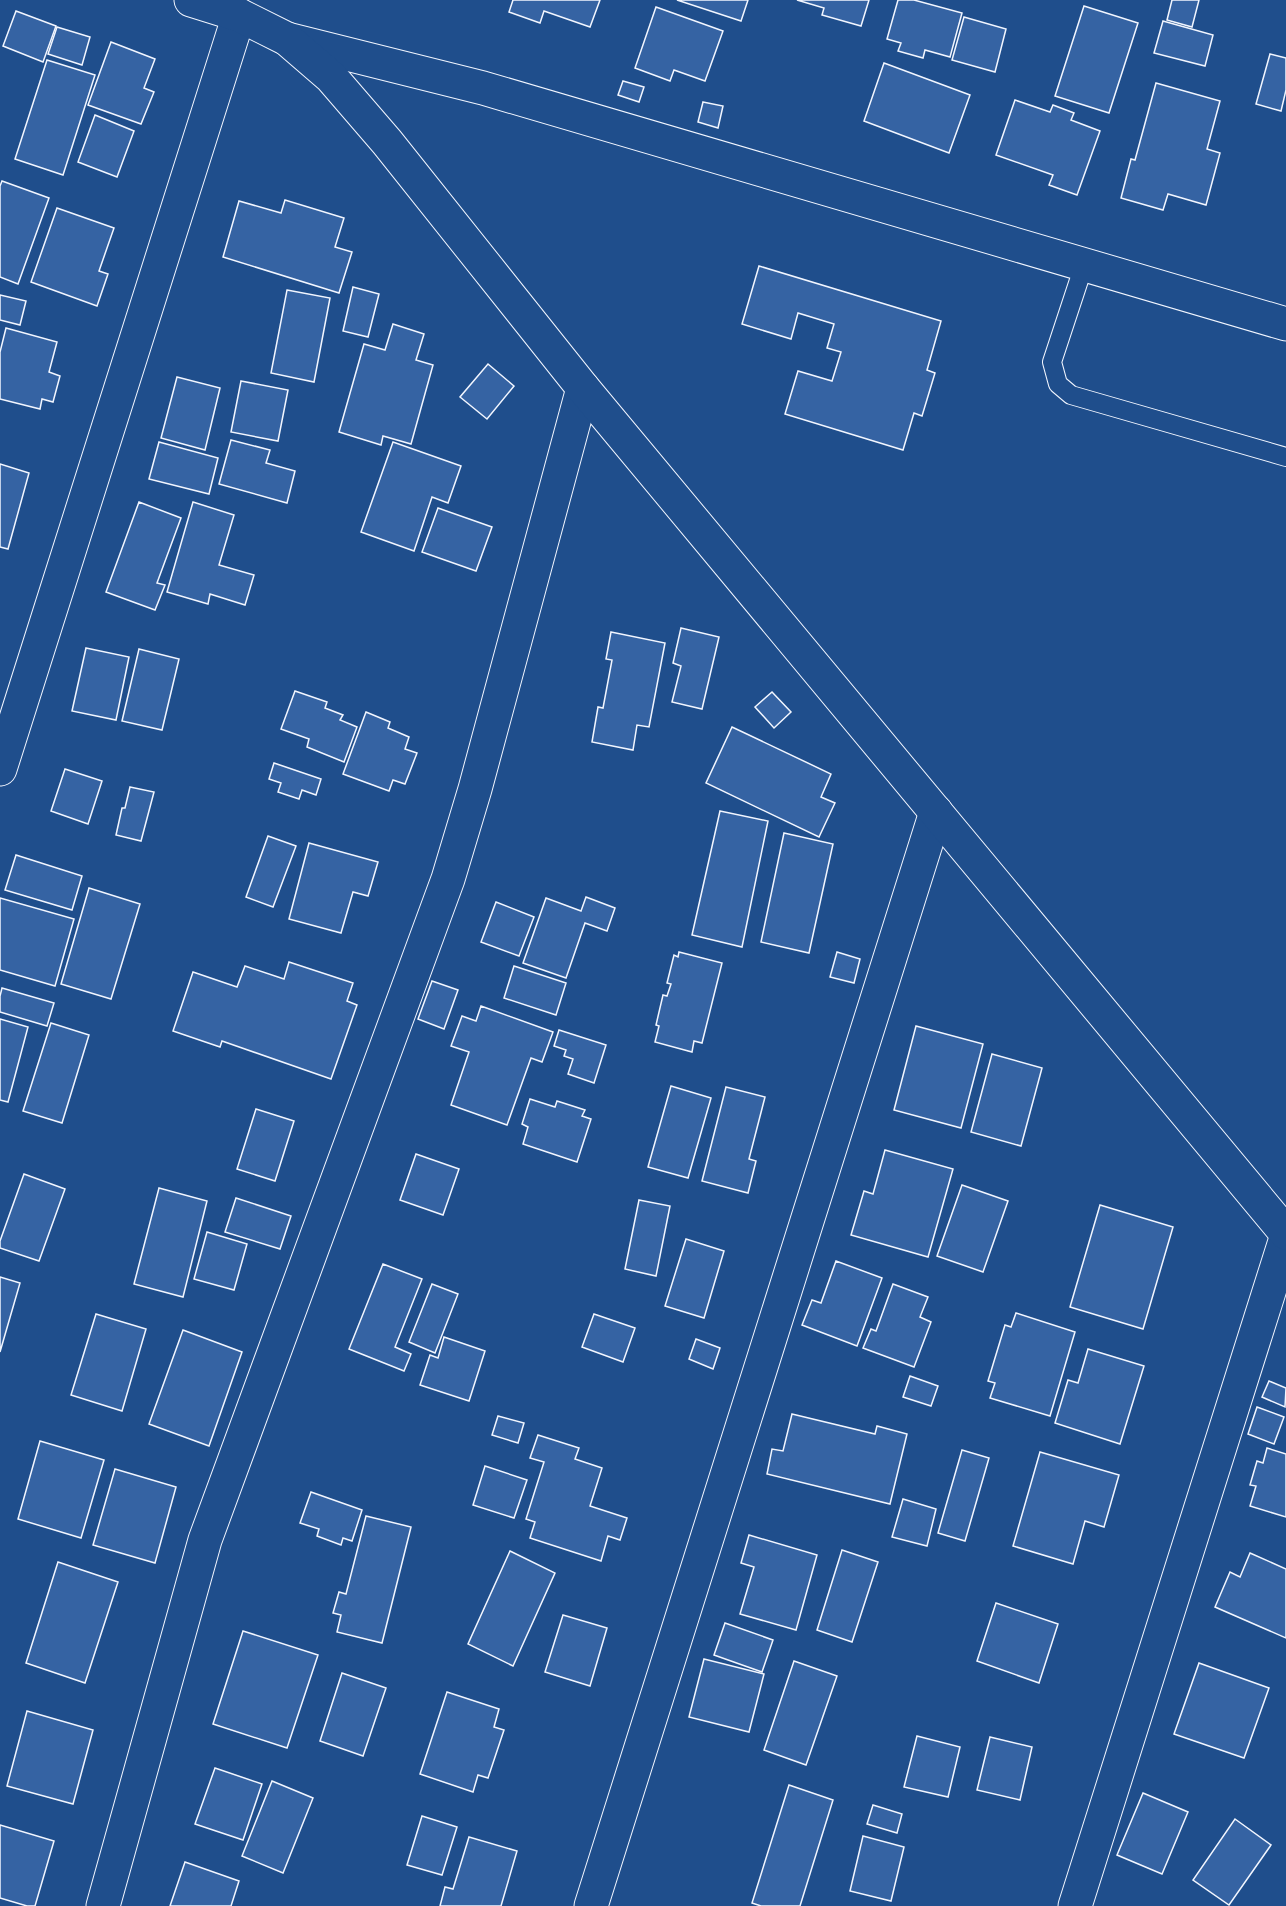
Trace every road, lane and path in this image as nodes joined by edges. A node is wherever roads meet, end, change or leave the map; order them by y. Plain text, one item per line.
1 (191, 0) edge
2 (239, 15) junction
3 (287, 39) junction
4 (1084, 265) junction
5 (1286, 324) edge
6 (583, 388) junction
7 (1286, 457) edge
8 (0, 769) edge
9 (936, 812) junction
10 (1286, 1233) edge
11 (1286, 1238) edge
12 (103, 1906) edge
13 (591, 1906) edge
14 (1076, 1906) edge

1 - 2 street
2 - 3 street
2 - 8 street
3 - 4 street
3 - 6 street
4 - 5 street
4 - 7 lane
6 - 9 street
6 - 12 street
9 - 10 street
9 - 13 street
11 - 14 street

